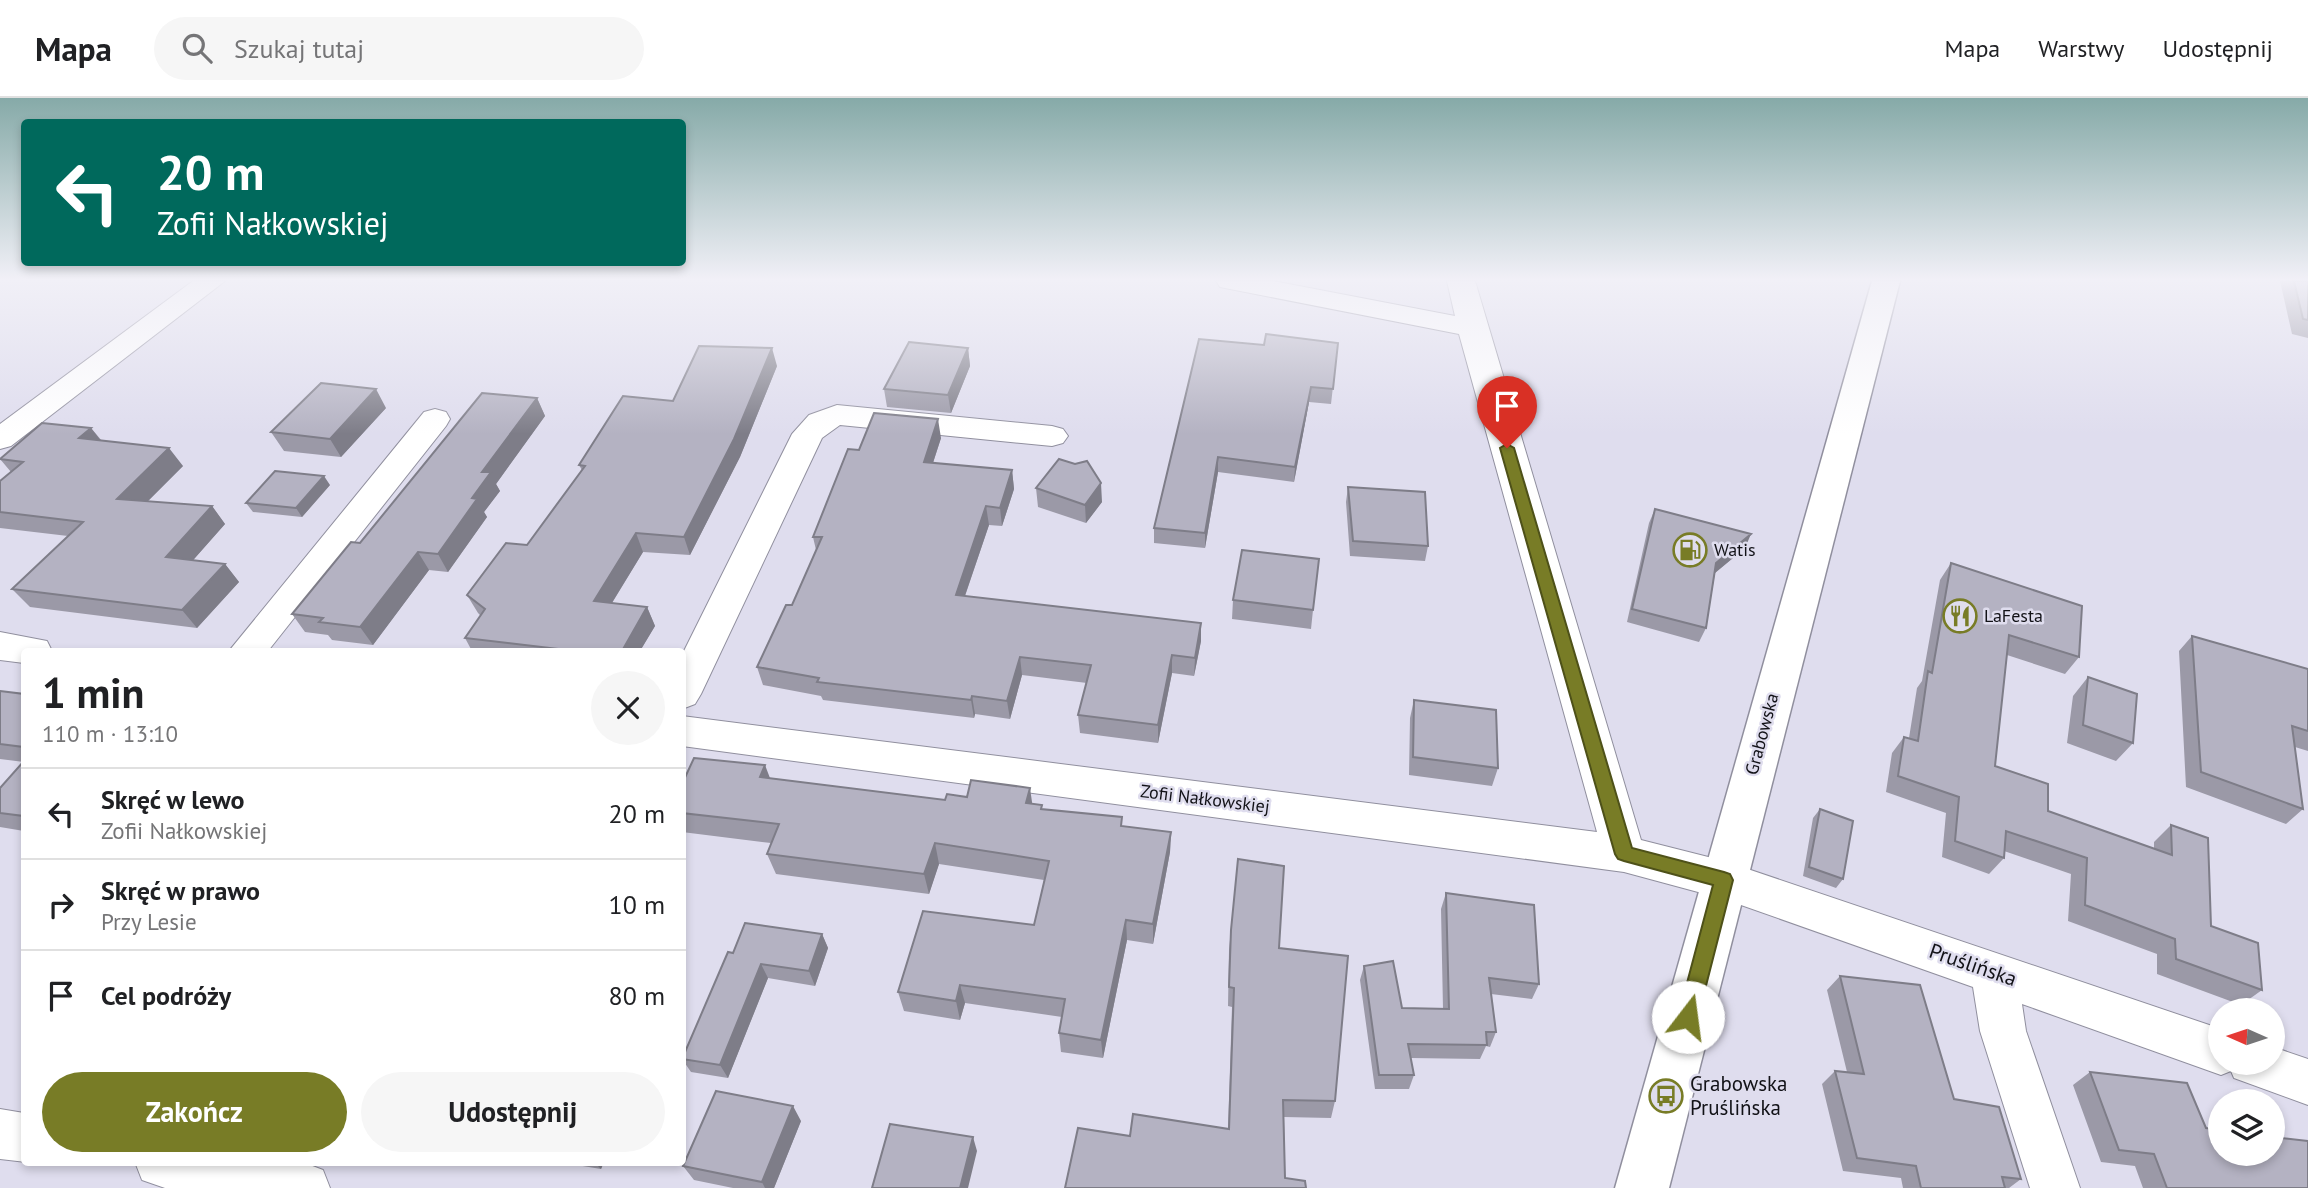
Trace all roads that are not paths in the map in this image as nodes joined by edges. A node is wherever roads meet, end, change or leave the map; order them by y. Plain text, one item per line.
1 (143, 332) edge
2 (1473, 332) edge
3 (1872, 332) edge
4 (435, 419) dead end
5 (1052, 436) dead end
6 (0, 439) edge
7 (0, 646) edge
8 (249, 648) edge
9 (21, 649) edge
10 (686, 686) edge
11 (686, 732) edge
12 (1624, 854) junction
13 (1724, 880) junction
14 (1993, 972) junction
15 (2208, 1047) edge
16 (2285, 1074) edge
17 (2308, 1082) edge
18 (0, 1133) edge
19 (21, 1137) edge
20 (182, 1166) edge
21 (305, 1188) edge
22 (1642, 1188) edge
23 (2055, 1188) edge

1 - 6 street
2 - 12 street
3 - 13 street, Grabowska
4 - 8 street
5 - 10 street
7 - 9 street
11 - 12 street, Zofii Nałkowskiej
12 - 13 street, Zofii Nałkowskiej
13 - 14 street, Pruślińska
13 - 22 street, Grabowska
14 - 15 street, Pruślińska
14 - 23 street
16 - 17 street
18 - 19 street
20 - 21 street

